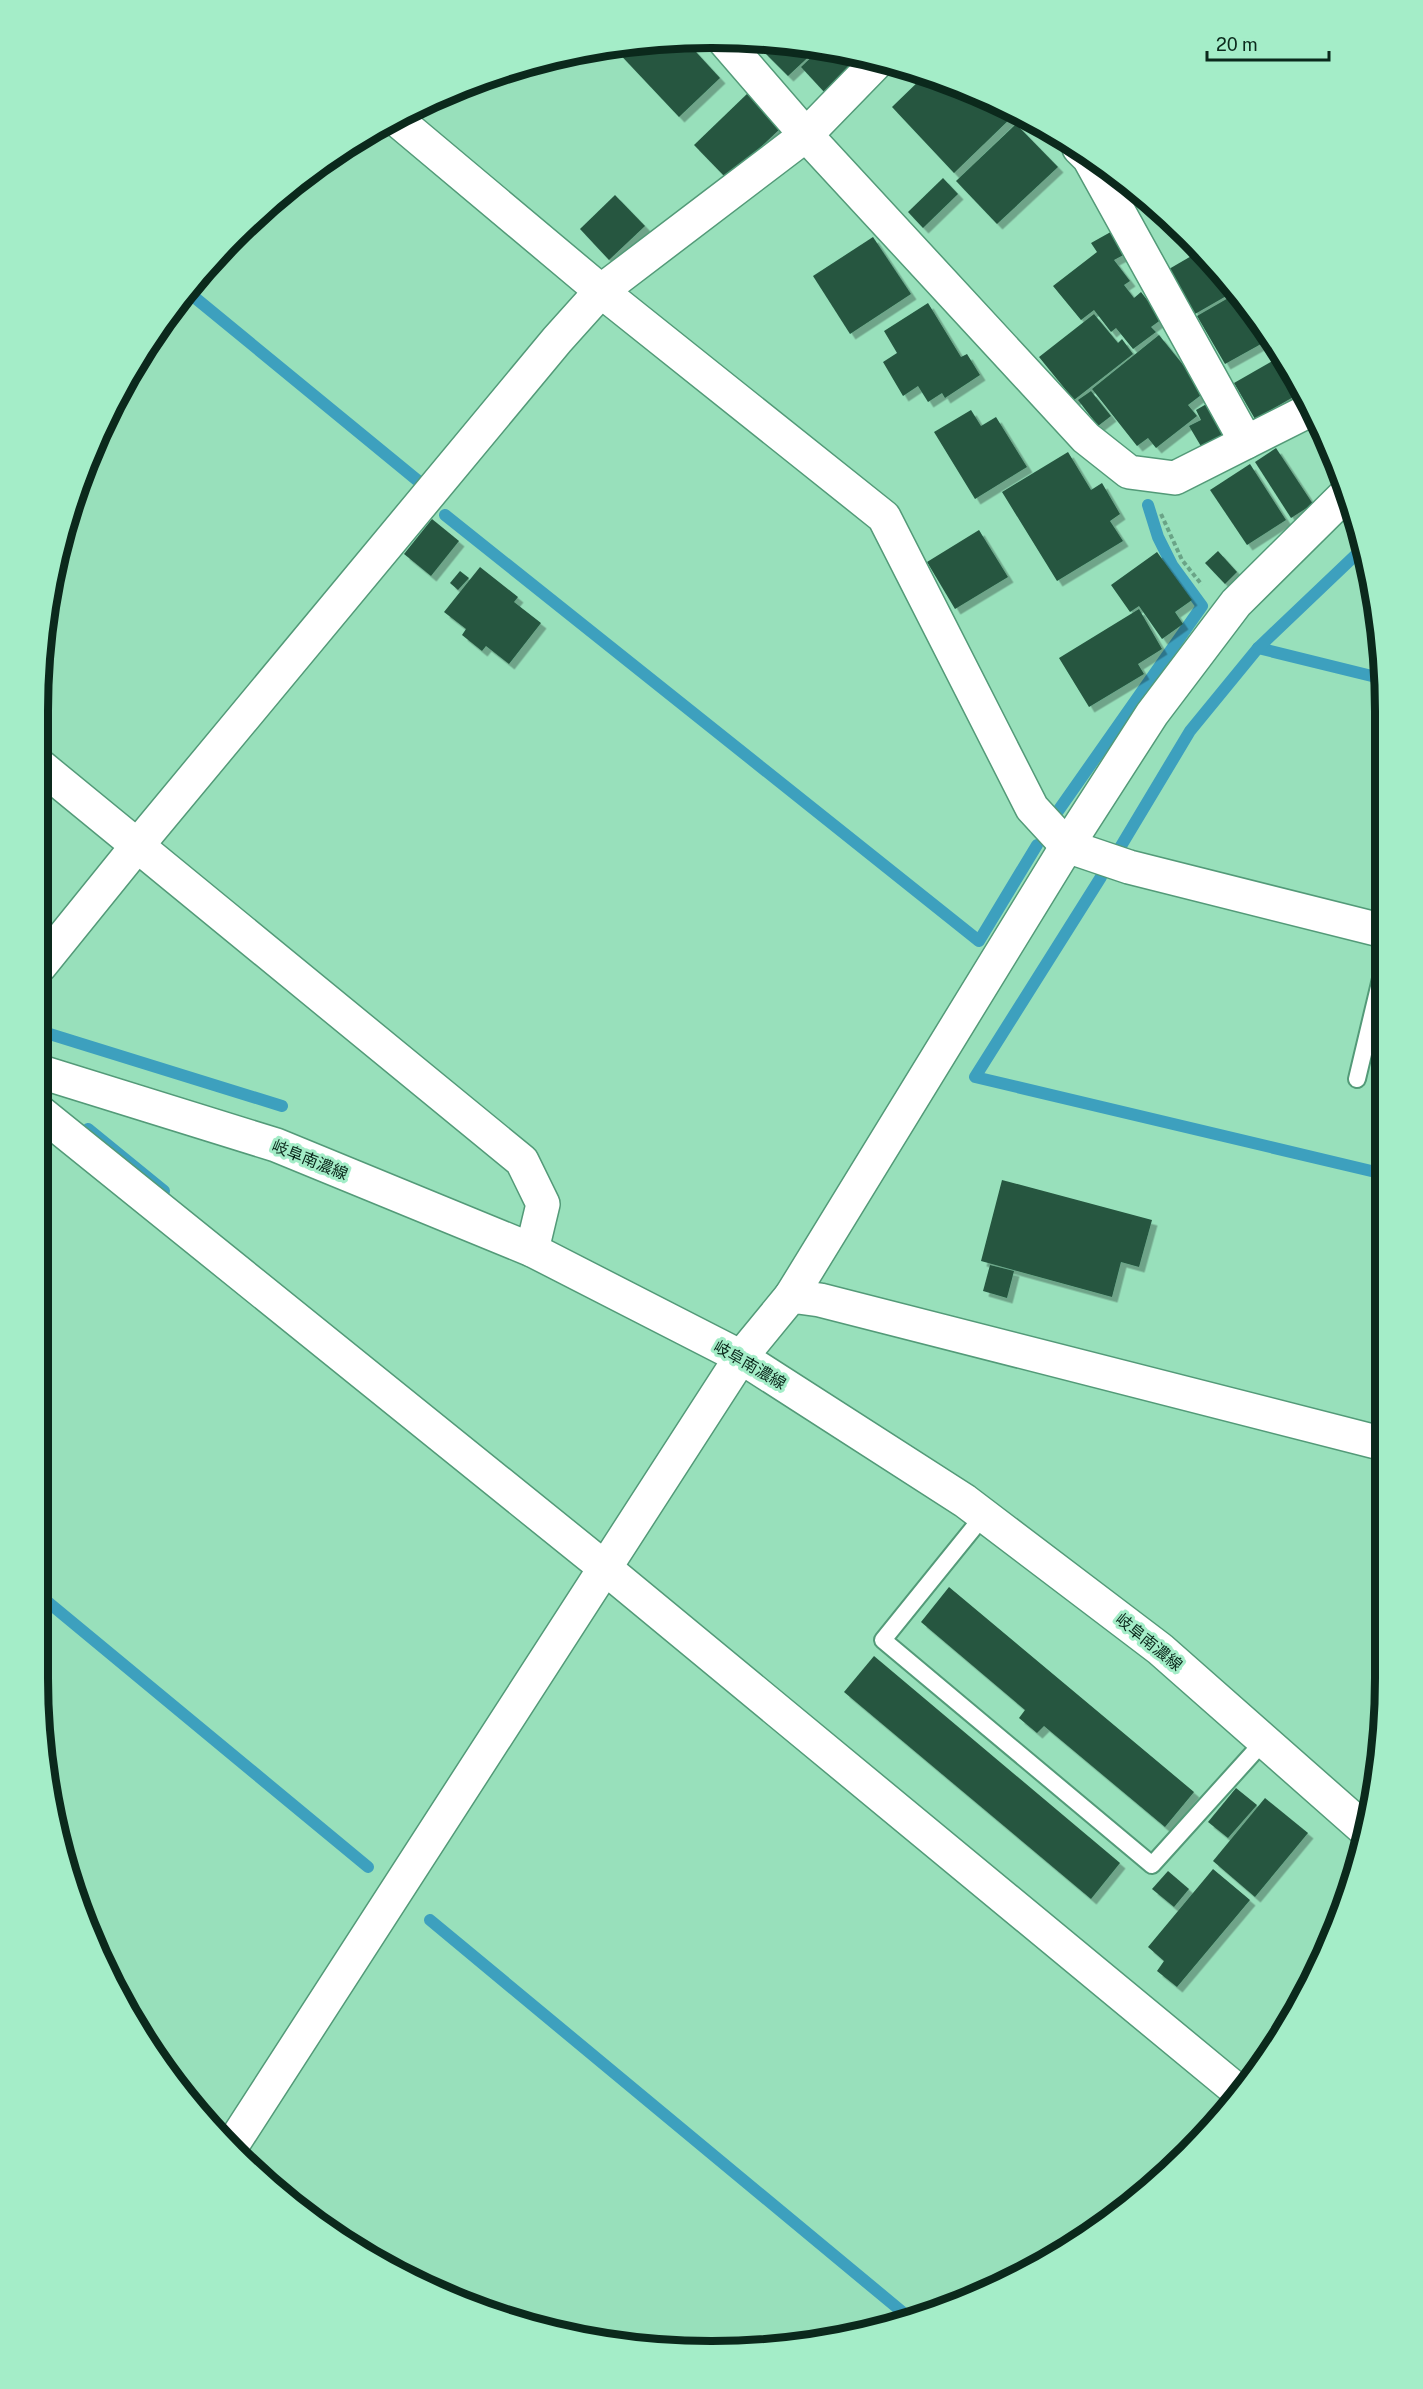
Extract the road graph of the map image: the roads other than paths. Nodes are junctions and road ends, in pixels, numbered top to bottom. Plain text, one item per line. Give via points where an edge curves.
1 (730, 48) edge
2 (871, 68) edge
3 (403, 125) edge
4 (806, 135) junction
5 (1097, 172) edge
6 (601, 291) junction
7 (1304, 413) edge
8 (1246, 442) junction
9 (1340, 500) edge
10 (48, 772) edge
11 (137, 846) junction
12 (1067, 846) junction
13 (1375, 929) edge
14 (48, 956) edge
15 (1375, 1004) edge
16 (1357, 1079) dead end
17 (48, 1080) edge
18 (48, 1119) edge
19 (532, 1250) junction
20 (791, 1296) junction
21 (741, 1357) junction
22 (1375, 1442) edge
23 (984, 1515) junction
24 (605, 1568) junction
25 (1264, 1741) junction
26 (1358, 1824) edge
27 (1233, 2087) edge
28 (236, 2140) edge

1 - 4 street
2 - 4 street
3 - 6 street
4 - 6 street
4 - 8 street via 1086,438 1129,472 1175,478
5 - 8 street
6 - 11 street
6 - 12 street via 884,517 1032,808
7 - 8 street
9 - 12 street via 1236,603 1152,714
10 - 11 street
11 - 14 street
11 - 19 street via 522,1161 543,1204
12 - 13 street via 1129,867
12 - 20 street
15 - 16 lane
17 - 19 street, 岐阜南濃線 via 276,1145
18 - 24 street
19 - 21 street, 岐阜南濃線
20 - 21 street
20 - 22 street via 820,1300
21 - 23 street, 岐阜南濃線
21 - 24 street
23 - 25 street, 岐阜南濃線 via 1161,1650
23 - 25 lane via 883,1640 1152,1865
24 - 27 street
24 - 28 street
25 - 26 street, 岐阜南濃線

